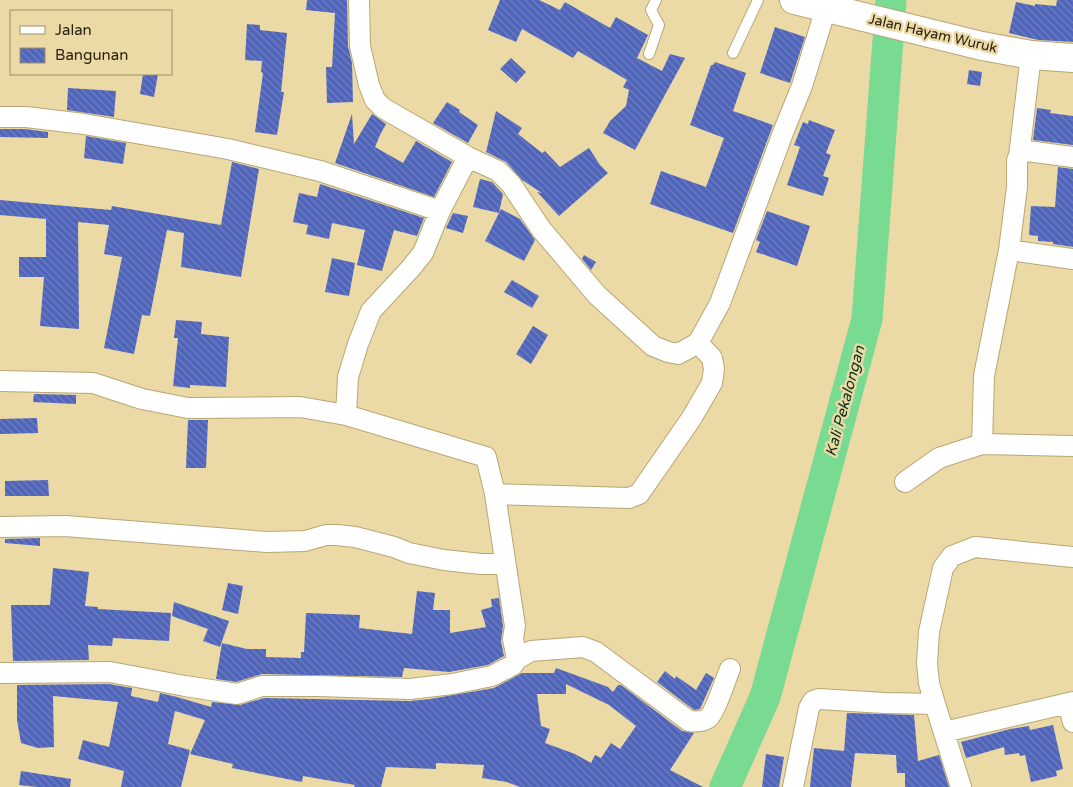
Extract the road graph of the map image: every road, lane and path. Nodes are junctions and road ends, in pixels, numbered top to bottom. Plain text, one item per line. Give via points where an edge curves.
1 (358, 0) edge
2 (656, 0) edge
3 (758, 0) edge
4 (794, 0) edge
5 (830, 8) junction
6 (732, 53) dead end
7 (649, 54) dead end
8 (1031, 55) junction
9 (1073, 58) edge
10 (0, 117) edge
11 (1019, 156) junction
12 (468, 157) junction
13 (1073, 157) edge
14 (440, 211) junction
15 (1008, 250) junction
16 (1073, 259) edge
17 (698, 343) junction
18 (0, 381) edge
19 (346, 415) junction
20 (982, 444) junction
21 (1073, 446) edge
22 (905, 482) dead end
23 (495, 494) junction
24 (0, 526) edge
25 (1073, 557) edge
26 (505, 564) junction
27 (517, 659) junction
28 (730, 669) dead end
29 (0, 673) edge
30 (935, 704) junction
31 (1071, 709) edge
32 (944, 732) junction
33 (793, 787) edge
34 (961, 787) edge

1 - 12 street via 360,46 375,100 383,108
2 - 7 lane via 651,10 659,27
3 - 6 lane
4 - 5 street, Jalan Hayam Wuruk
5 - 8 street, Jalan Hayam Wuruk
5 - 17 street via 720,303
8 - 9 street, Jalan Hayam Wuruk
8 - 11 street
10 - 14 street via 84,124 228,149 320,171
11 - 13 street via 1027,151
11 - 15 street
12 - 14 street
12 - 17 street via 498,171 511,184 542,229 597,295 653,346 678,354
14 - 19 street via 423,253 372,311 348,377
15 - 16 street
15 - 20 street via 984,376
17 - 23 street via 712,358 712,383 639,494 629,498
18 - 19 street via 93,383 142,399 188,408 300,407
19 - 23 street via 486,457
20 - 21 street
20 - 22 street via 939,458
23 - 26 street
24 - 26 street via 65,526 267,542 305,541 337,535 444,560
25 - 30 street via 975,547 952,556 946,562 929,632 927,663
26 - 27 street
27 - 28 street via 531,651 589,649 689,721 695,722 712,714
27 - 29 street via 492,676 452,684 410,689 262,686 237,694 110,672
30 - 32 street
30 - 33 street via 813,701
31 - 32 street
32 - 34 street

